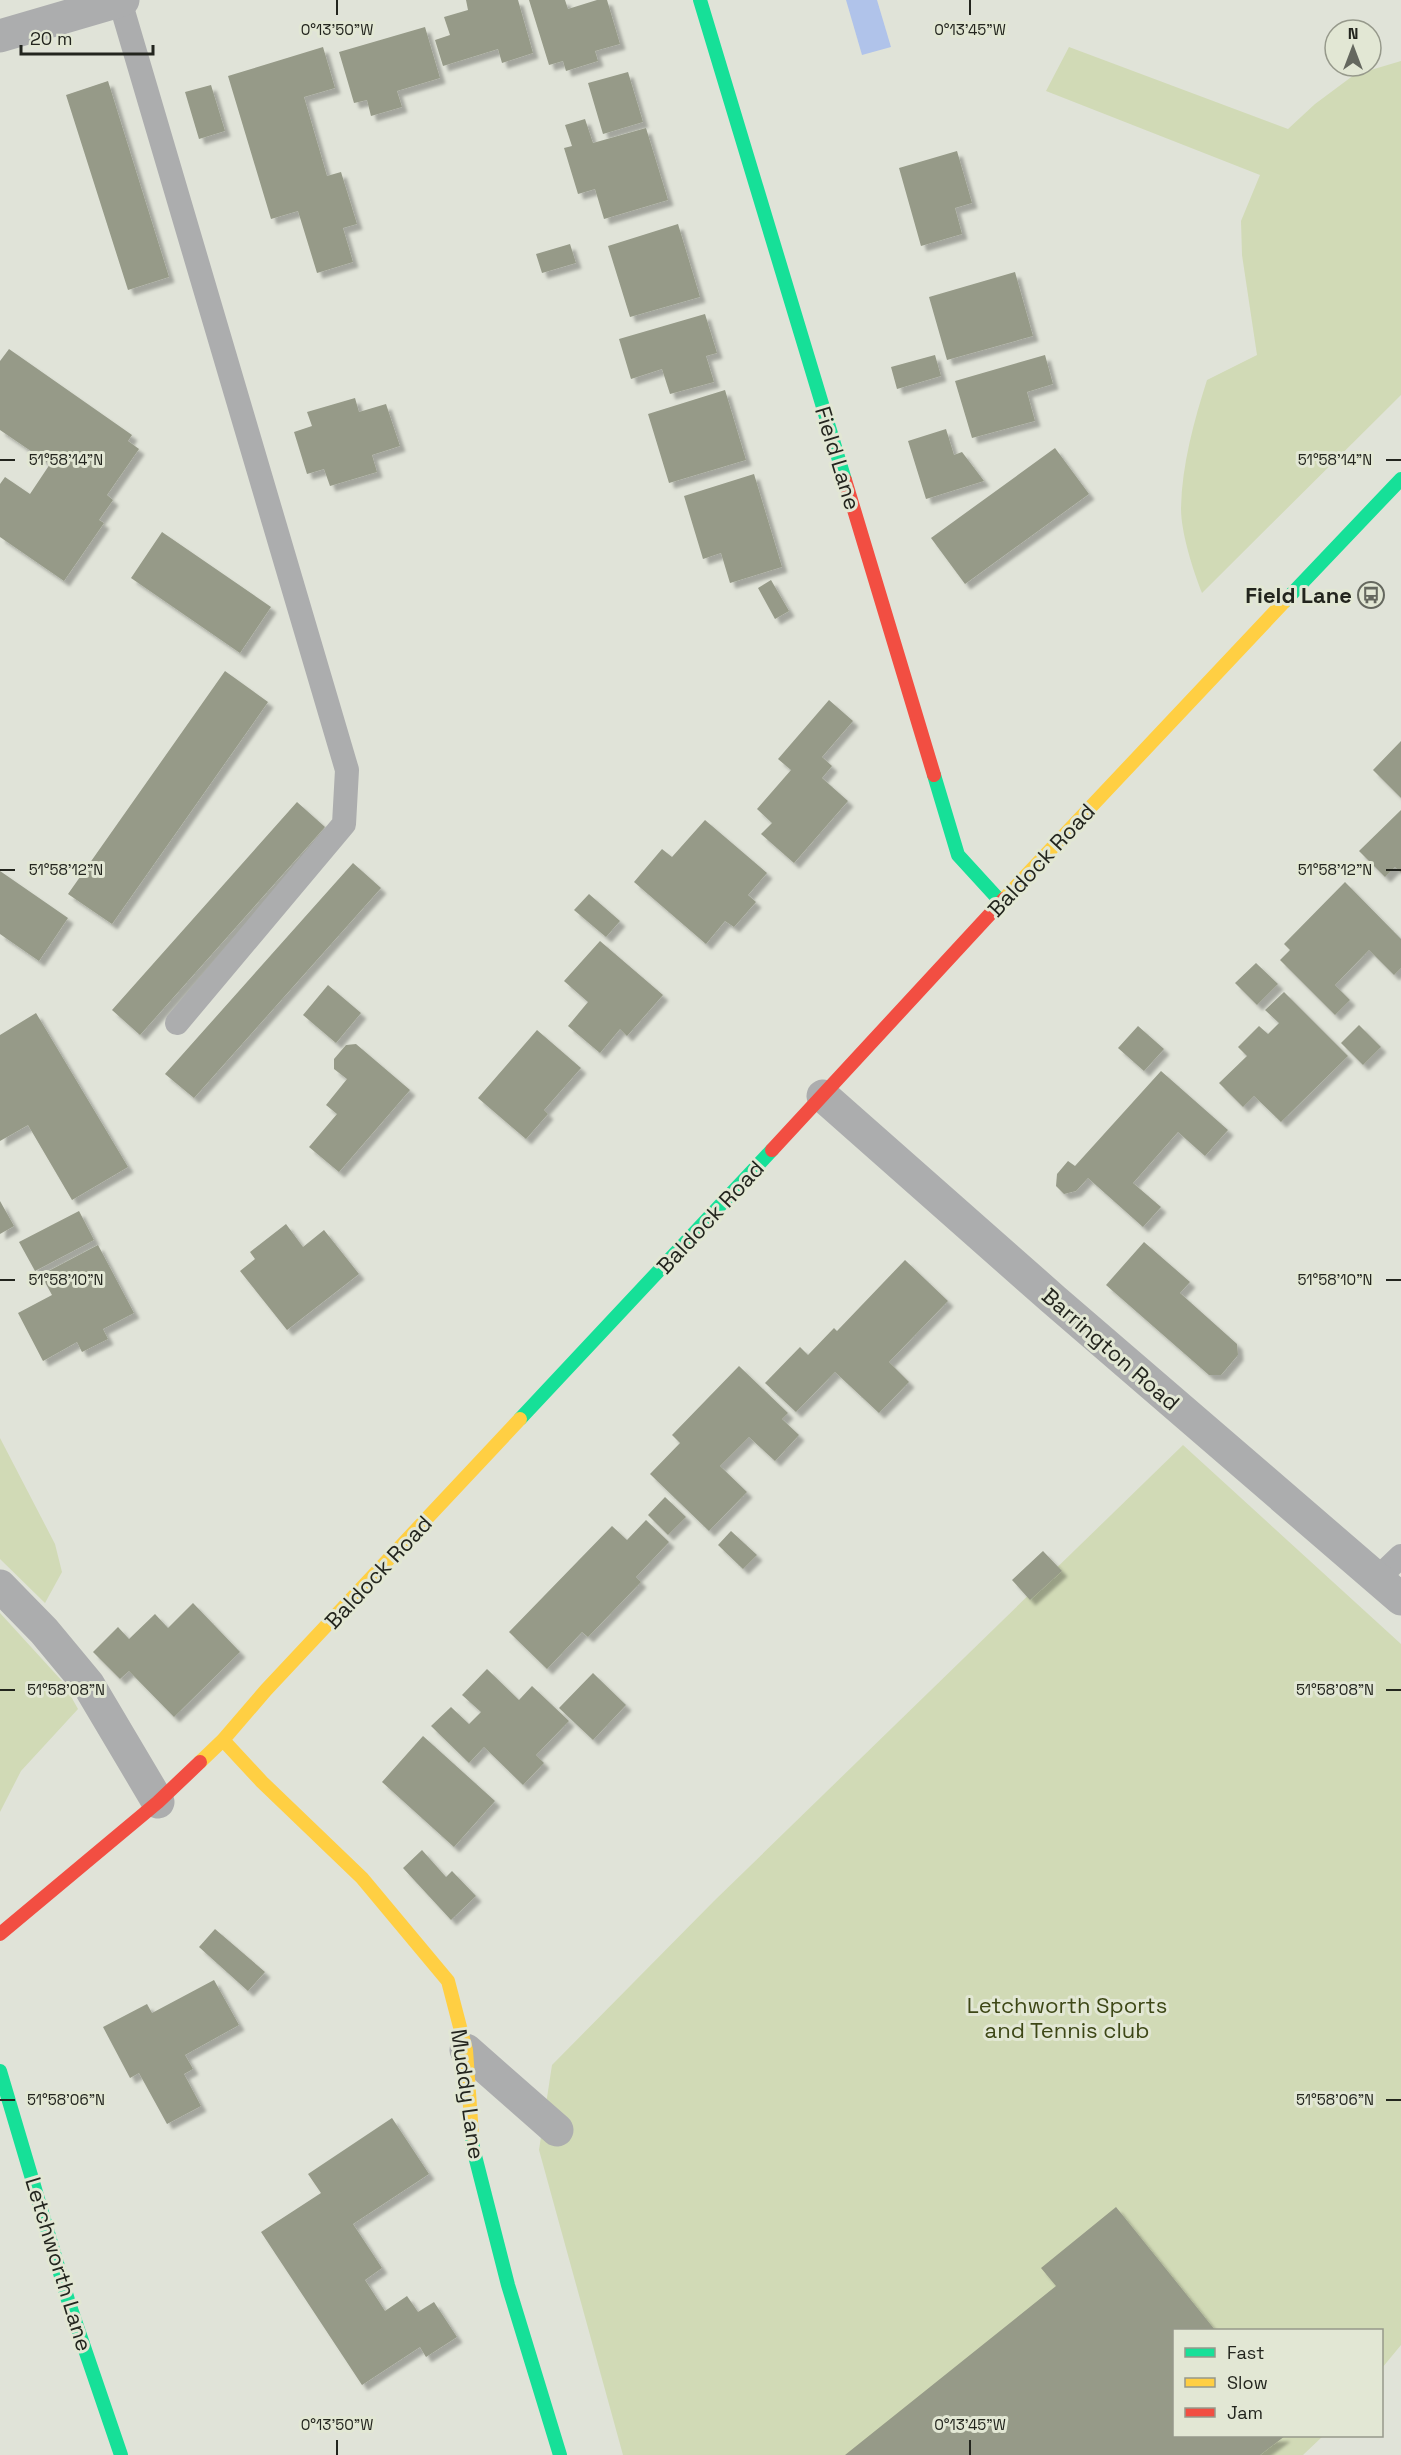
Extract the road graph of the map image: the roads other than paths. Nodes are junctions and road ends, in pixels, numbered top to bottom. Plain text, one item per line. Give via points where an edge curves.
1 (121, 0) edge
2 (700, 0) edge
3 (0, 36) edge
4 (1401, 479) edge
5 (1001, 902) junction
6 (177, 1023) dead end
7 (823, 1096) junction
8 (1401, 1556) edge
9 (0, 1586) edge
10 (1389, 1589) edge
11 (223, 1740) junction
12 (158, 1802) junction
13 (0, 1934) edge
14 (466, 2050) junction
15 (0, 2071) edge
16 (557, 2130) dead end
17 (121, 2455) edge
18 (560, 2455) edge

1 - 3 street
1 - 6 lane via 347,770 344,824
2 - 5 street, Field Lane via 958,855
4 - 5 street, Baldock Road
5 - 7 street, Baldock Road
7 - 10 street, Barrington Road
7 - 11 street, Baldock Road
8 - 10 lane
9 - 12 street via 44,1630 88,1684
11 - 12 street, Baldock Road
11 - 14 street, Muddy Lane via 362,1878 448,1981
12 - 13 street, Baldock Road
14 - 16 street
14 - 18 street, Muddy Lane via 473,2148 507,2285
15 - 17 street, Letchworth Lane via 68,2300

